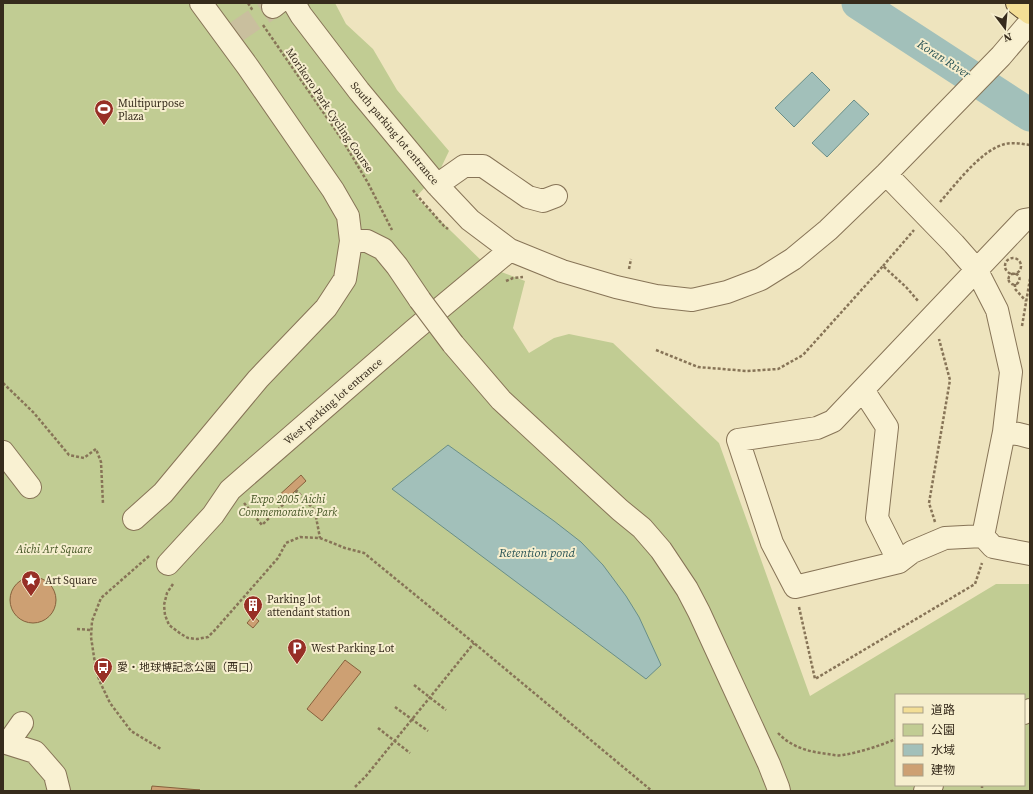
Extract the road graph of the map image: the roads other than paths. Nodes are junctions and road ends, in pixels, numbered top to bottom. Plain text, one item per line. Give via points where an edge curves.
1 (201, 3) edge
2 (1016, 3) edge
3 (272, 10) edge
4 (1030, 13) edge
5 (1030, 22) edge
6 (886, 174) junction
7 (437, 185) junction
8 (556, 196) dead end
9 (1030, 219) edge
10 (351, 241) junction
11 (510, 250) junction
12 (976, 269) junction
13 (863, 390) junction
14 (1004, 432) junction
15 (1030, 436) edge
16 (3, 452) edge
17 (30, 487) dead end
18 (134, 519) dead end
19 (986, 539) junction
20 (1030, 554) edge
21 (899, 562) junction
22 (171, 573) road end
23 (22, 723) dead end
24 (6, 743) edge
25 (59, 791) edge
26 (779, 791) edge

1 - 10 street via 232,36 248,67 333,190 348,216
2 - 4 main road
3 - 7 street, South parking lot entrance via 301,15 359,91
5 - 6 street, South parking lot entrance via 1001,56
6 - 11 street, South parking lot entrance via 828,230 793,259 761,279 727,292 692,300 656,296 616,287 562,271
6 - 12 street
7 - 8 street via 464,166 482,166 528,197 543,201
7 - 11 street, South parking lot entrance via 470,220
9 - 12 street via 1024,220
10 - 18 street via 345,279 326,308 258,379 163,493
10 - 26 street, bridge via 367,241 383,249 453,344 501,400 642,528 661,550 700,612
11 - 22 street, West parking lot entrance via 230,490
12 - 13 street
12 - 14 street via 997,310 1011,372
13 - 21 street via 888,427 878,518
13 - 21 street via 833,421 817,428 738,440 772,543 795,587
14 - 15 street
14 - 19 street
16 - 17 street
19 - 20 street via 993,547
19 - 21 street via 945,538 912,552
23 - 24 street
24 - 25 street via 35,752 55,775

